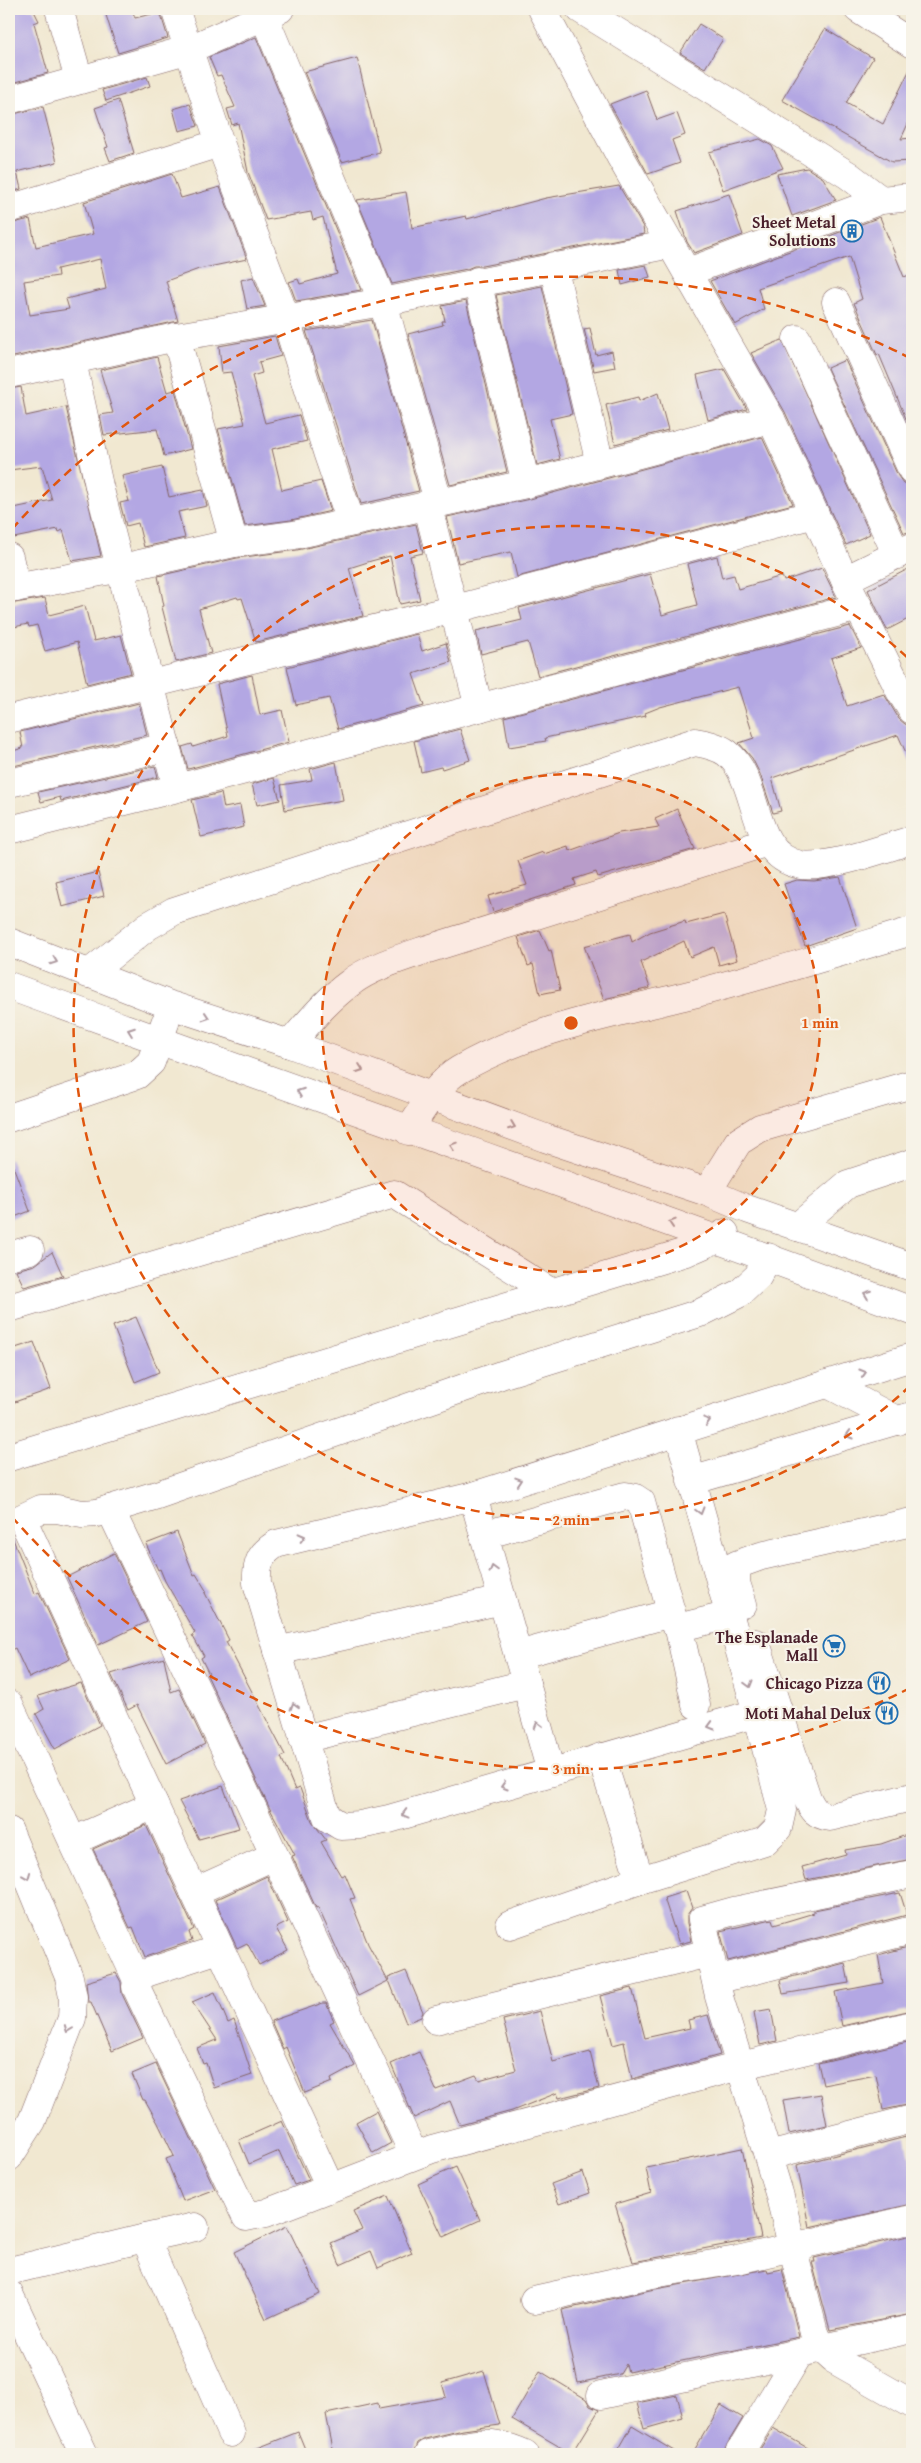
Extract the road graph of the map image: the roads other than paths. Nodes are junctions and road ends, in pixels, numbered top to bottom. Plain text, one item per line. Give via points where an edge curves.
1 (60, 9) edge
2 (175, 9) edge
3 (580, 9) edge
4 (858, 9) edge
5 (269, 11) edge
6 (547, 11) edge
7 (912, 44) edge
8 (190, 50) junction
9 (79, 80) junction
10 (9, 100) edge
11 (220, 143) junction
12 (912, 197) edge
13 (881, 200) junction
14 (9, 209) edge
15 (671, 244) junction
16 (553, 266) junction
17 (688, 272) junction
18 (477, 281) junction
19 (383, 302) junction
20 (836, 302) dead end
21 (286, 319) junction
22 (176, 337) junction
23 (797, 339) dead end
24 (72, 362) junction
25 (9, 374) edge
26 (772, 419) junction
27 (600, 464) junction
28 (912, 470) edge
29 (526, 484) junction
30 (433, 503) junction
31 (815, 514) junction
32 (351, 522) junction
33 (234, 543) junction
34 (904, 551) edge
35 (9, 558) edge
36 (122, 568) junction
37 (845, 580) junction
38 (12, 589) edge
39 (859, 607) junction
40 (455, 609) junction
41 (152, 683) junction
42 (479, 708) junction
43 (912, 710) edge
44 (9, 719) edge
45 (167, 747) junction
46 (9, 783) edge
47 (178, 788) junction
48 (9, 830) edge
49 (912, 840) edge
50 (768, 842) junction
51 (912, 931) edge
52 (11, 936) edge
53 (88, 974) junction
54 (9, 986) edge
55 (170, 1005) junction
56 (160, 1042) junction
57 (290, 1044) junction
58 (912, 1084) edge
59 (432, 1096) junction
60 (9, 1118) edge
61 (408, 1130) junction
62 (912, 1163) edge
63 (707, 1192) junction
64 (747, 1209) junction
65 (797, 1227) junction
66 (719, 1238) junction
67 (768, 1257) junction
68 (912, 1267) edge
69 (552, 1293) junction
70 (9, 1308) edge
71 (912, 1311) edge
72 (912, 1357) edge
73 (828, 1384) junction
74 (905, 1419) edge
75 (678, 1430) junction
76 (9, 1458) edge
77 (691, 1481) junction
78 (473, 1496) junction
79 (110, 1509) junction
80 (912, 1522) edge
81 (484, 1535) junction
82 (502, 1600) junction
83 (730, 1615) junction
84 (674, 1619) junction
85 (277, 1651) junction
86 (518, 1654) junction
87 (526, 1684) junction
88 (9, 1704) edge
89 (696, 1705) dead end
90 (758, 1712) junction
91 (304, 1739) junction
92 (601, 1758) junction
93 (551, 1772) junction
94 (912, 1797) edge
95 (154, 1805) junction
96 (9, 1831) edge
97 (73, 1841) junction
98 (274, 1856) junction
99 (912, 1874) edge
100 (640, 1880) junction
101 (194, 1892) junction
102 (510, 1925) dead end
103 (912, 1930) edge
104 (220, 1949) junction
105 (709, 1953) junction
106 (137, 1980) junction
107 (716, 1980) junction
108 (436, 2020) dead end
109 (912, 2025) edge
110 (740, 2066) junction
111 (912, 2119) edge
112 (414, 2155) junction
113 (768, 2156) junction
114 (9, 2157) edge
115 (330, 2187) junction
116 (912, 2219) edge
117 (195, 2227) dead end
118 (145, 2238) junction
119 (794, 2246) junction
120 (9, 2272) edge
121 (9, 2294) edge
122 (534, 2300) dead end
123 (912, 2329) edge
124 (810, 2351) junction
125 (602, 2395) dead end
126 (912, 2404) edge
127 (231, 2433) dead end
128 (511, 2451) edge
129 (84, 2454) edge
130 (429, 2454) edge
131 (739, 2454) edge

1 - 9 street
2 - 8 street
3 - 13 street via 848,175
4 - 7 street
5 - 8 street
5 - 19 street
6 - 15 street via 620,156
8 - 9 street
8 - 11 street
9 - 10 street
11 - 14 street
11 - 21 street
12 - 13 street
13 - 17 street
15 - 16 street
15 - 17 street
16 - 18 street
16 - 27 street
17 - 26 street
18 - 19 street
18 - 29 street
19 - 21 street
19 - 30 street
20 - 28 street
21 - 22 street
21 - 32 street
22 - 24 street
22 - 33 street
23 - 34 street
24 - 25 street
24 - 36 street via 99,486
26 - 27 street
26 - 31 street
27 - 29 street
29 - 30 street
30 - 32 street
30 - 40 street
31 - 37 street
31 - 40 street
32 - 33 street via 294,535
33 - 36 street
34 - 37 street
35 - 38 street
36 - 38 street
36 - 41 street
37 - 39 street
39 - 42 street
39 - 43 street
40 - 41 street
40 - 42 street
41 - 44 street
41 - 45 street
42 - 47 street
45 - 46 street
45 - 47 street
47 - 48 street
49 - 50 street via 820,865 802,865 781,858
50 - 53 street via 738,765 727,753 695,742 174,911 148,926
50 - 57 street via 392,962 352,982 323,1007
51 - 59 street via 519,1042 458,1071
52 -> 53 street
53 - 55 street
56 -> 54 street
55 - 56 street
55 -> 57 street
56 - 60 street via 151,1062 138,1075
61 -> 56 street
57 -> 59 street
58 - 63 street via 760,1128 738,1142
59 - 61 street
59 -> 63 street
66 -> 61 street
62 - 65 street via 848,1184
63 - 64 street
64 - 65 street
64 - 66 street
65 - 68 street
66 - 67 street
66 - 69 street via 689,1251
71 -> 67 street
67 - 79 street via 758,1276 740,1294 700,1313 501,1375
69 - 70 street via 394,1194
69 - 76 street
73 -> 72 street
73 - 74 street
75 -> 73 street
74 -> 77 street
75 - 77 street
78 -> 75 street
77 -> 83 street
78 - 81 street
85 -> 78 street via 257,1583 256,1568 266,1550 276,1544
79 - 95 street via 82,1514 41,1509 22,1518
79 - 98 street
80 - 94 street via 761,1556 736,1565 736,1583 814,1811 830,1817
82 -> 81 street
81 - 84 street via 625,1496 636,1498 642,1502
82 - 85 street
82 - 86 street
83 - 84 street via 681,1628
83 -> 90 street
84 - 86 street
84 - 89 street
91 -> 85 street
86 - 87 street
87 - 91 street
93 -> 87 street
88 - 97 street
90 -> 92 street
90 - 100 street via 782,1810 778,1828 765,1841
93 -> 91 street via 389,1819 341,1826 327,1817
92 - 93 street
92 - 100 street
95 - 97 street
95 - 101 street
96 -> 114 street via 69,1976 73,1997 72,2018 32,2121
97 - 106 street
98 - 101 street
98 - 112 street
99 - 105 street via 702,1920
100 - 102 street
101 - 104 street
103 - 107 street
104 - 106 street via 146,1973
104 - 115 street
105 - 107 street
105 - 108 street
106 - 115 street via 136,1987 246,2217
107 - 110 street
109 - 110 street
110 - 112 street
110 - 113 street
111 - 113 street
112 - 115 street
113 - 119 street
116 - 119 street
117 - 118 street
118 - 120 street
118 - 127 street
119 - 122 street
119 - 124 street via 814,2333
121 - 129 street
123 - 124 street
124 - 125 street
124 - 126 street via 833,2359
124 - 131 street
128 - 130 street via 482,2442

